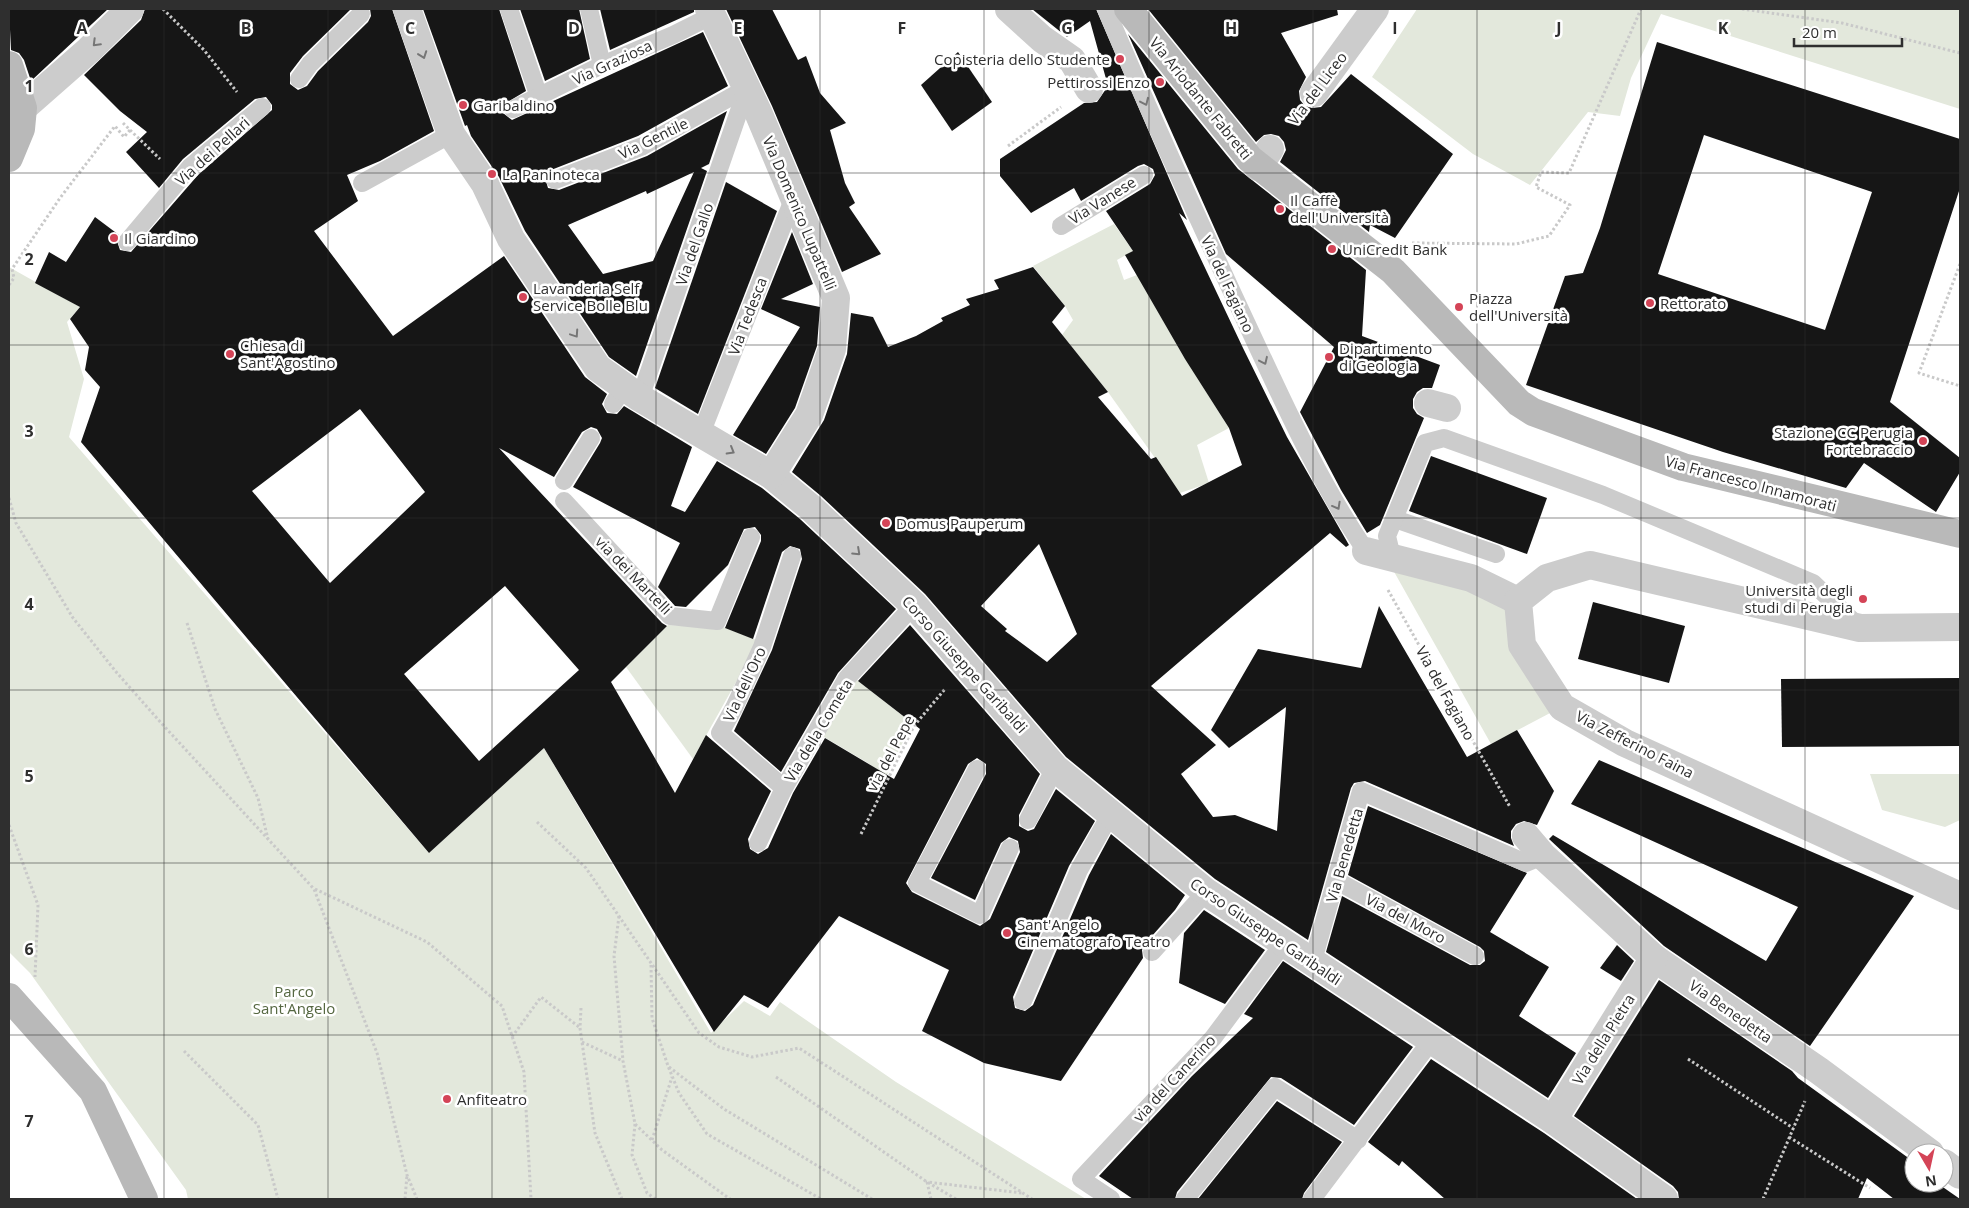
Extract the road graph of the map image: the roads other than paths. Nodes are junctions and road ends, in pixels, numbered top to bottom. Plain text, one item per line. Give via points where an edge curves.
1 (130, 9) edge
2 (406, 9) edge
3 (508, 9) edge
4 (589, 9) edge
5 (1008, 9) edge
6 (1106, 9) edge
7 (1128, 9) edge
8 (1375, 9) edge
9 (710, 12) edge
10 (361, 14) dead end
11 (9, 65) edge
12 (602, 65) junction
13 (299, 79) dead end
14 (747, 88) junction
15 (1089, 88) dead end
16 (1314, 93) dead end
17 (539, 98) junction
18 (23, 108) junction
19 (513, 109) dead end
20 (258, 110) road end
21 (449, 137) junction
22 (9, 158) edge
23 (1159, 167) junction
24 (555, 180) dead end
25 (362, 182) dead end
26 (794, 197) junction
27 (1061, 226) dead end
28 (126, 242) dead end
29 (626, 396) junction
30 (1519, 403) joint
31 (701, 434) junction
32 (591, 438) dead end
33 (564, 481) dead end
34 (772, 482) junction
35 (564, 501) dead end
36 (1395, 519) junction
37 (1960, 534) edge
38 (751, 537) dead end
39 (1379, 554) junction
40 (1496, 554) dead end
41 (792, 556) dead end
42 (1518, 601) junction
43 (914, 605) junction
44 (1960, 627) edge
45 (1860, 628) junction
46 (1055, 768) junction
47 (977, 769) dead end
48 (784, 788) junction
49 (1110, 815) junction
50 (1028, 820) dead end
51 (758, 843) dead end
52 (1534, 846) joint
53 (1010, 848) dead end
54 (1336, 881) junction
55 (1206, 892) junction
56 (1960, 896) edge
57 (1284, 944) junction
58 (1152, 952) dead end
59 (1475, 956) dead end
60 (1654, 958) junction
61 (1312, 964) junction
62 (9, 997) edge
63 (1023, 1000) dead end
64 (1431, 1041) junction
65 (1553, 1120) junction
66 (1358, 1140) junction
67 (1917, 1143) edge
68 (144, 1199) edge
69 (1111, 1199) edge
70 (1185, 1199) edge
71 (1312, 1199) edge
72 (1664, 1199) edge

1 -> 18 street
2 -> 21 street, Corso Giuseppe Garibaldi
3 - 17 lane
4 - 12 lane
5 - 15 street via 1072,60
6 -> 23 lane, Via del Fagiano via 1140,92
7 - 30 street, Via Ariodante Fabretti via 1250,159 1264,158 1376,255
8 - 16 street, Via del Liceo
9 - 12 lane, Via Graziosa via 672,35
9 - 14 street, Via Domenico Lupattelli
10 - 13 lane
11 - 18 street
12 - 17 lane, Via Graziosa
14 - 24 lane, Via Gentile via 643,146
14 - 26 street, Via Domenico Lupattelli
14 - 29 lane, Via del Gallo
17 - 19 lane, Via Graziosa
18 - 22 street via 21,129
20 - 28 lane, Via dei Pellari via 179,178
21 - 25 lane
21 -> 29 street, Corso Giuseppe Garibaldi via 499,207 508,247 598,368
23 - 27 lane, Via Vanese
23 -> 39 lane, Via del Fagiano via 1340,512
26 - 31 lane, Via Tedesca
26 - 34 street, Via Domenico Lupattelli via 836,298 832,349 809,415
29 - 31 street, Corso Giuseppe Garibaldi
30 - 37 street, Via Francesco Innamorati via 1533,412 1683,467
31 -> 34 street, Corso Giuseppe Garibaldi
32 - 33 lane
34 -> 43 street, Corso Giuseppe Garibaldi
35 - 38 lane, via dei Martelli via 670,616 717,621
36 - 39 lane
36 - 40 lane
36 - 45 lane via 1425,443 1444,438 1602,495 1813,583
39 - 42 street via 1470,578
41 - 48 lane, Via dell'Oro via 762,647 720,733
42 - 45 street via 1547,578 1590,566
42 - 56 street, Via Zefferino Faina via 1522,645 1562,707 1625,743
43 - 46 street, Corso Giuseppe Garibaldi
43 - 48 lane, Via della Cometa via 847,678
44 - 45 street
46 - 49 street, Corso Giuseppe Garibaldi
46 - 50 lane
47 - 53 lane via 917,883 980,915
48 - 51 lane, Via della Cometa
49 - 55 street, Corso Giuseppe Garibaldi
49 - 63 lane via 1079,870
52 - 54 lane, Via Benedetta via 1526,863 1361,791
52 - 60 street, Via Benedetta
54 - 59 lane, Via del Moro
54 - 61 lane, Via Benedetta
55 - 57 street, Corso Giuseppe Garibaldi
55 - 58 lane
57 - 61 street, Corso Giuseppe Garibaldi
57 - 69 lane, via del Canerino via 1213,1038 1081,1179
60 - 65 street, Via della Pietra
60 - 67 street, Via Benedetta via 1818,1070
61 - 64 street, Corso Giuseppe Garibaldi
62 - 68 street via 93,1091
64 - 65 street, Corso Giuseppe Garibaldi
64 - 66 lane
65 - 72 street, Corso Giuseppe Garibaldi
66 - 70 lane via 1274,1087
66 - 71 lane

